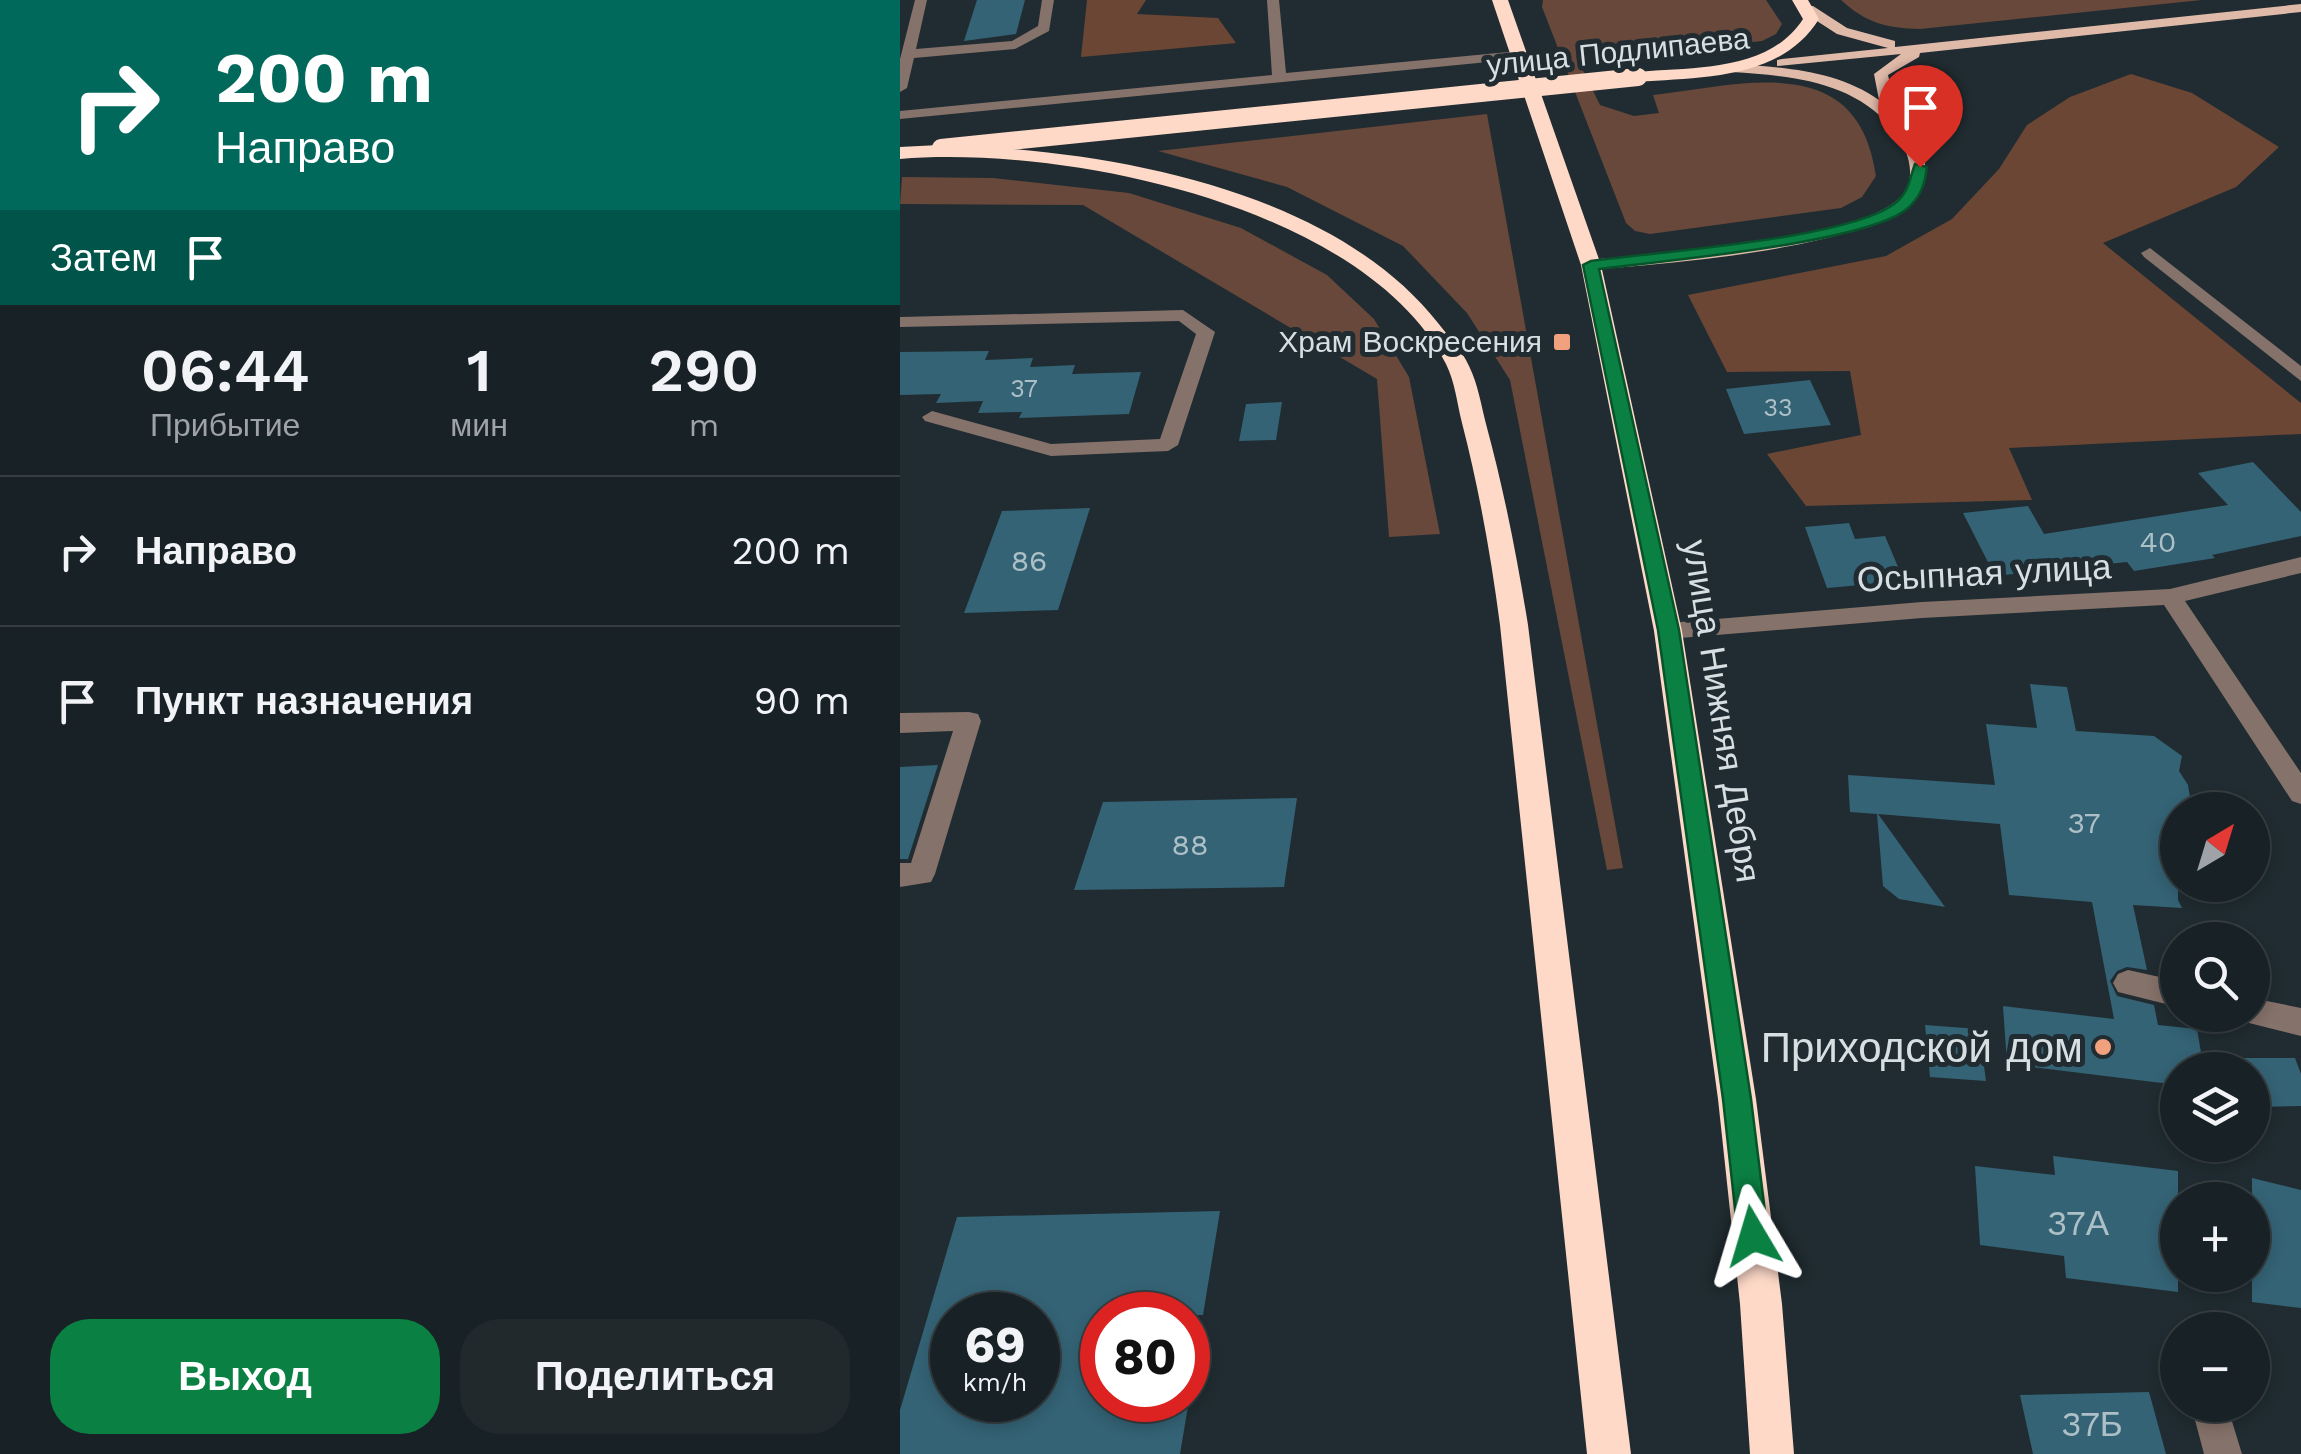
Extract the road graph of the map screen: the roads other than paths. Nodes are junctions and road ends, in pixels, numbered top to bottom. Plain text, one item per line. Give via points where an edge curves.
1 (921, 0) edge
2 (1048, 0) edge
3 (1272, 0) edge
4 (1500, 0) edge
5 (1804, 4) edge
6 (2301, 8) edge
7 (1935, 47) junction
8 (908, 54) junction
9 (1518, 55) junction
10 (1732, 68) junction
11 (1279, 78) junction
12 (900, 88) edge
13 (900, 114) edge
14 (1889, 114) junction
15 (941, 148) junction
16 (900, 153) edge
17 (2150, 253) dead end
18 (1591, 265) junction
19 (900, 322) edge
20 (2301, 375) edge
21 (932, 418) dead end
22 (2301, 565) edge
23 (2170, 597) junction
24 (1668, 630) junction
25 (900, 723) edge
26 (2301, 794) edge
27 (900, 875) edge
28 (2128, 982) dead end
29 (2160, 990) edge
30 (2270, 1015) edge
31 (2301, 1022) edge
32 (2213, 1422) edge
33 (1609, 1454) edge
34 (1772, 1454) edge
35 (2223, 1454) edge

1 - 8 street
2 - 8 street via 1044,28 1015,45
3 - 11 street
4 - 9 highway, улица Нижняя Дебря
5 - 7 main road via 1858,36
5 - 10 highway via 1810,19 1803,38
6 - 7 main road, улица Подлипаева
7 - 10 main road, улица Подлипаева
7 - 14 main road via 1881,74
8 - 12 street
9 - 11 street
9 - 18 highway, улица Нижняя Дебря
10 - 14 main road via 1829,80
10 - 15 highway, улица Подлипаева, bridge
11 - 13 street
14 - 18 main road via 1920,167 1910,196 1879,219 1784,240
15 - 16 highway
15 - 33 highway, bridge via 1130,170 1220,193 1303,226 1376,269 1422,313 1457,362 1486,465 1513,612
17 - 20 street
18 - 24 highway, улица Нижняя Дебря
19 - 21 street via 1183,315 1206,332 1168,444 1051,450
22 - 23 street, Осыпная улица
23 - 24 street, Осыпная улица
23 - 26 street
24 - 34 highway, улица Нижняя Дебря via 1737,1099
25 - 27 street via 969,720 920,874
28 - 29 street
30 - 31 street
32 - 35 street

